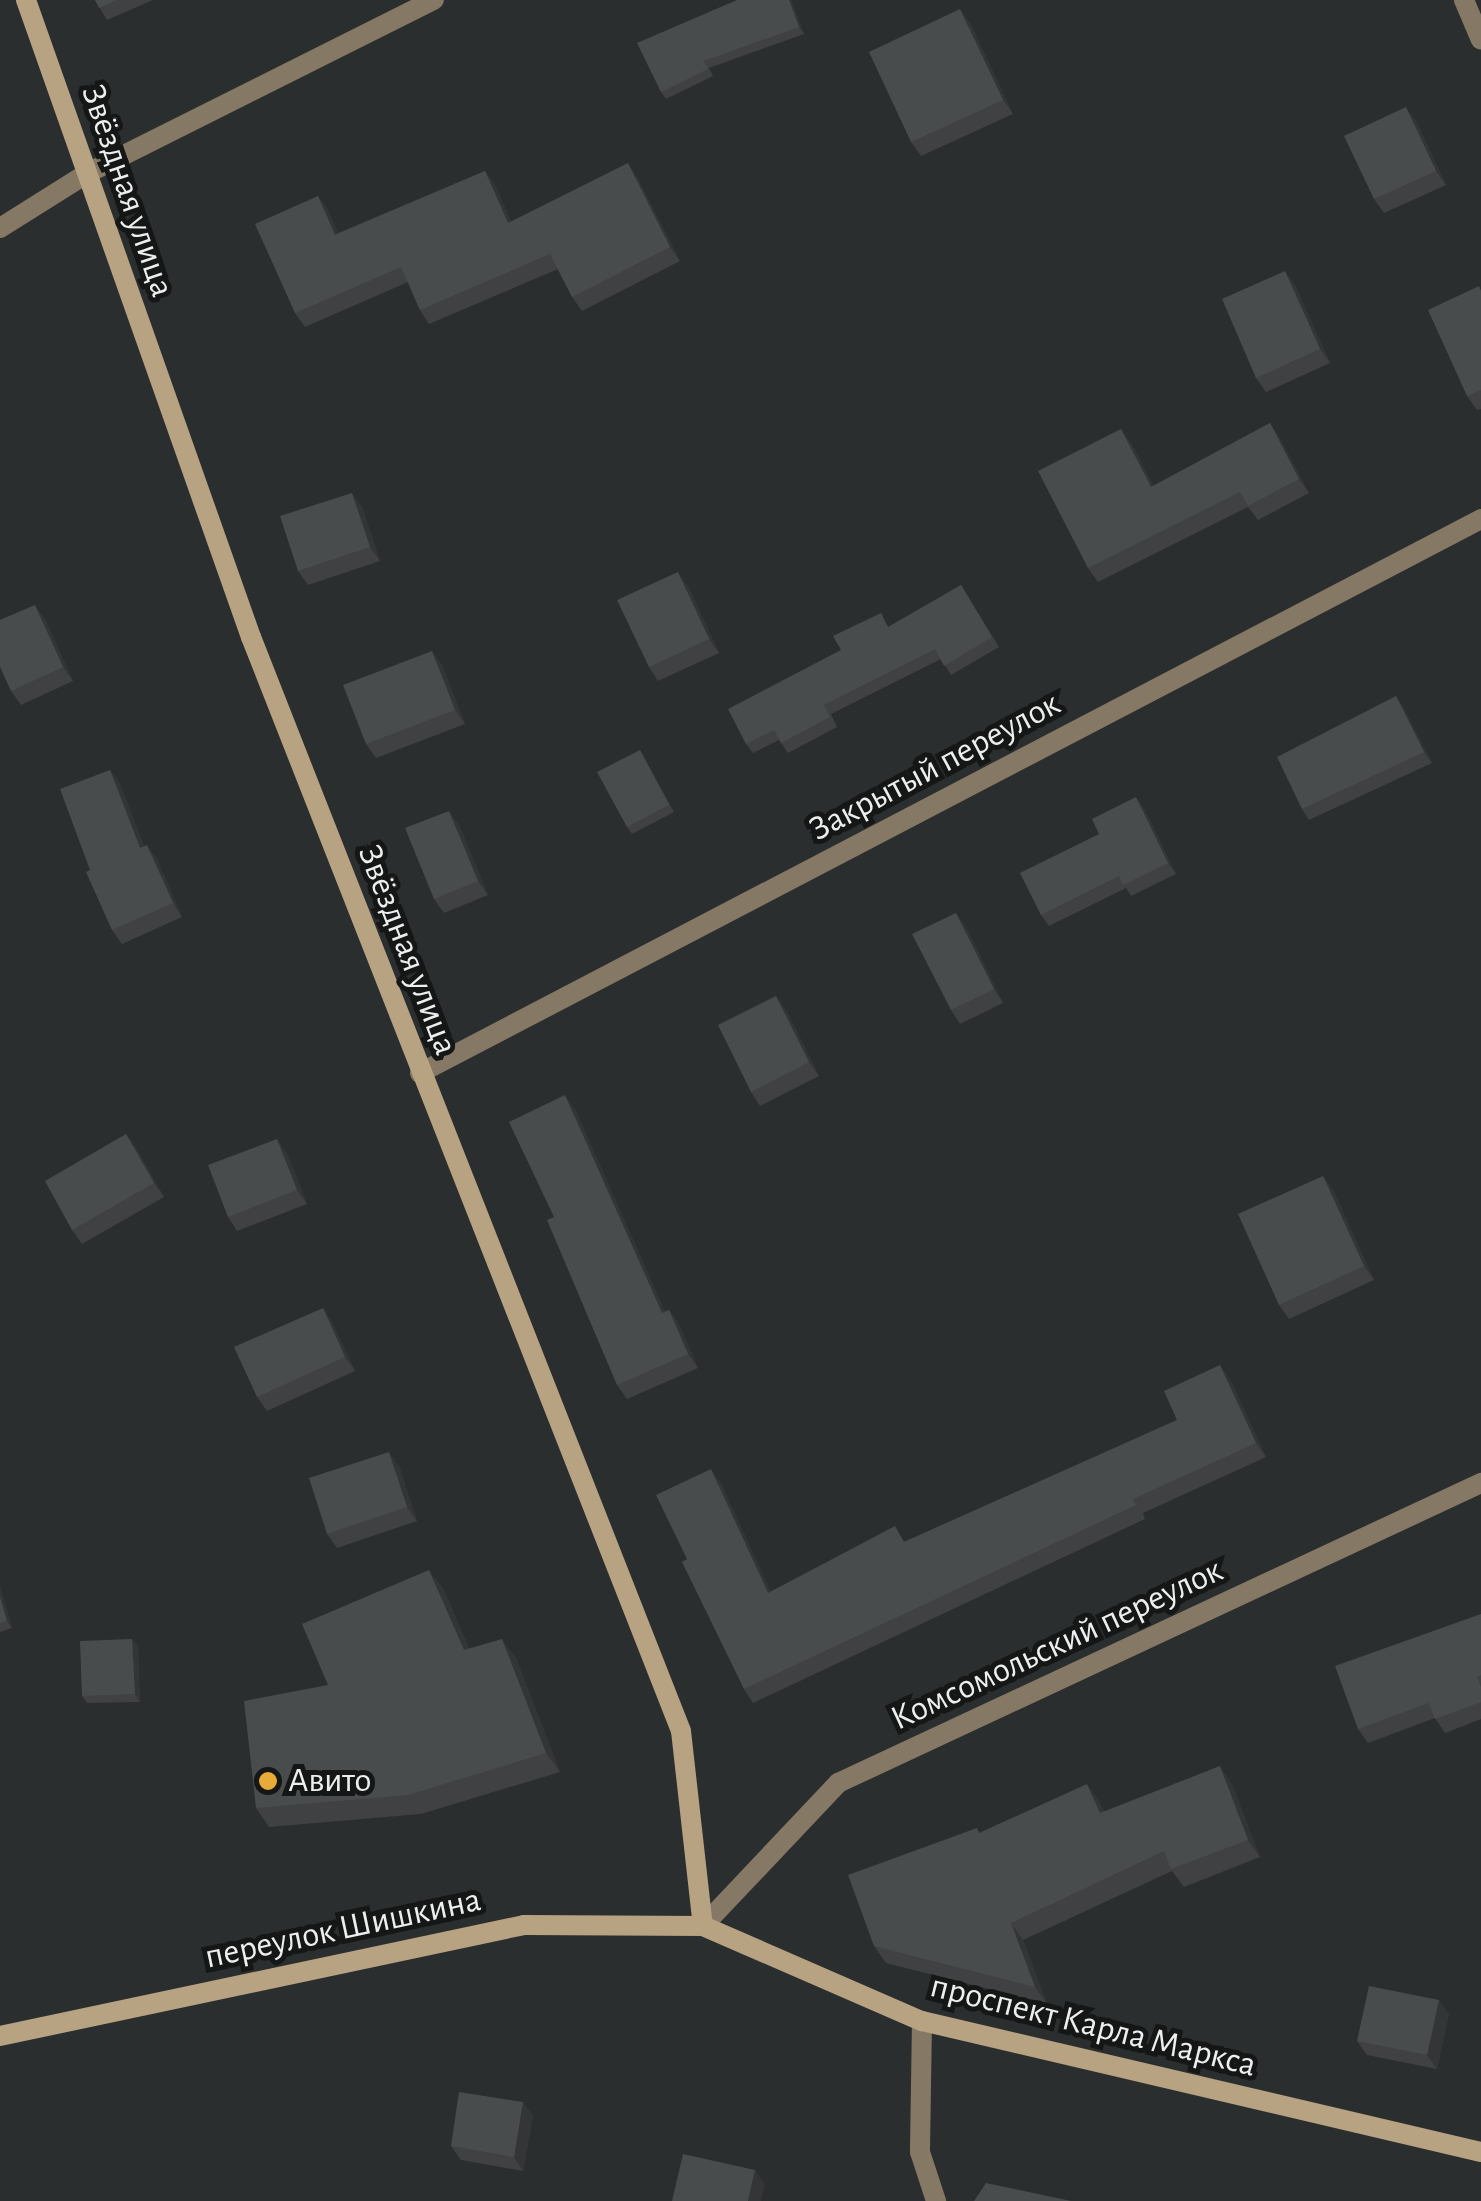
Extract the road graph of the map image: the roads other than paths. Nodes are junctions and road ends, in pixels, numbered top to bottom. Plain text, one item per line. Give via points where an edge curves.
1 (26, 0) edge
2 (434, 0) edge
3 (1464, 0) edge
4 (1481, 40) edge
5 (86, 174) junction
6 (0, 228) edge
7 (1481, 519) edge
8 (420, 1073) junction
9 (1481, 1483) edge
10 (704, 1926) junction
11 (922, 2021) junction
12 (0, 2036) edge
13 (1481, 2152) edge
14 (936, 2201) edge

1 - 5 main road, Звёздная улица
2 - 5 street
3 - 4 street
5 - 6 street
5 - 8 main road, Звёздная улица via 250,638
7 - 8 street, Закрытый переулок
8 - 10 main road, Звёздная улица via 681,1731
9 - 10 street, Комсомольский переулок via 838,1782
10 - 11 main road, проспект Карла Маркса
10 - 12 main road, переулок Шишкина via 524,1925
11 - 13 main road, проспект Карла Маркса
11 - 14 street via 920,2152

